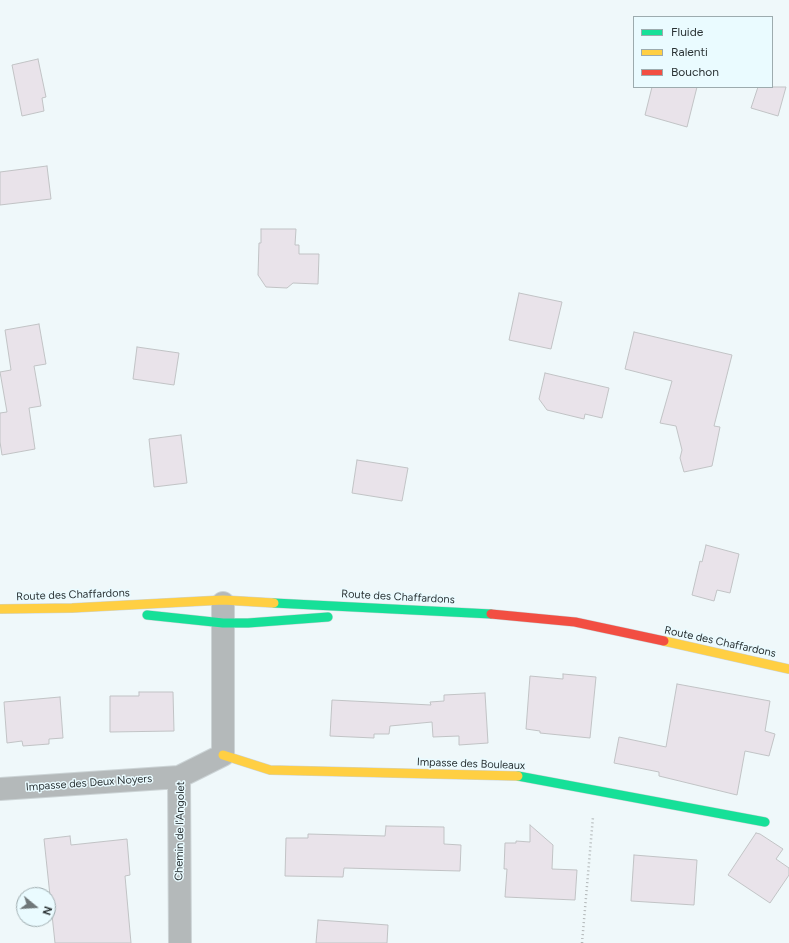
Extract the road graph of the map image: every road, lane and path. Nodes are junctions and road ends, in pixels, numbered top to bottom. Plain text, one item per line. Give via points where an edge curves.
1 (223, 600) junction
2 (46, 608) junction
3 (72, 608) junction
4 (0, 609) edge
5 (430, 611) junction
6 (0, 615) edge
7 (223, 623) junction
8 (789, 669) edge
9 (223, 756) junction
10 (179, 777) junction
11 (0, 789) edge
12 (595, 790) junction
13 (765, 822) dead end
14 (180, 943) edge
15 (582, 943) edge

1 - 3 main road, Route des Chaffardons
1 - 5 main road, Route des Chaffardons
1 - 7 street
2 - 3 main road, Route des Chaffardons
2 - 4 main road, Route des Chaffardons
2 - 6 main road
3 - 7 main road
5 - 7 main road
5 - 8 main road, Route des Chaffardons via 575,622
7 - 9 street
9 - 10 street, Chemin de l'Angolet
9 - 12 main road, Impasse des Bouleaux via 270,770 519,776
10 - 11 street, Impasse des Deux Noyers
10 - 14 street, Chemin de l'Angolet
12 - 13 main road, Impasse des Bouleaux
12 - 15 path

